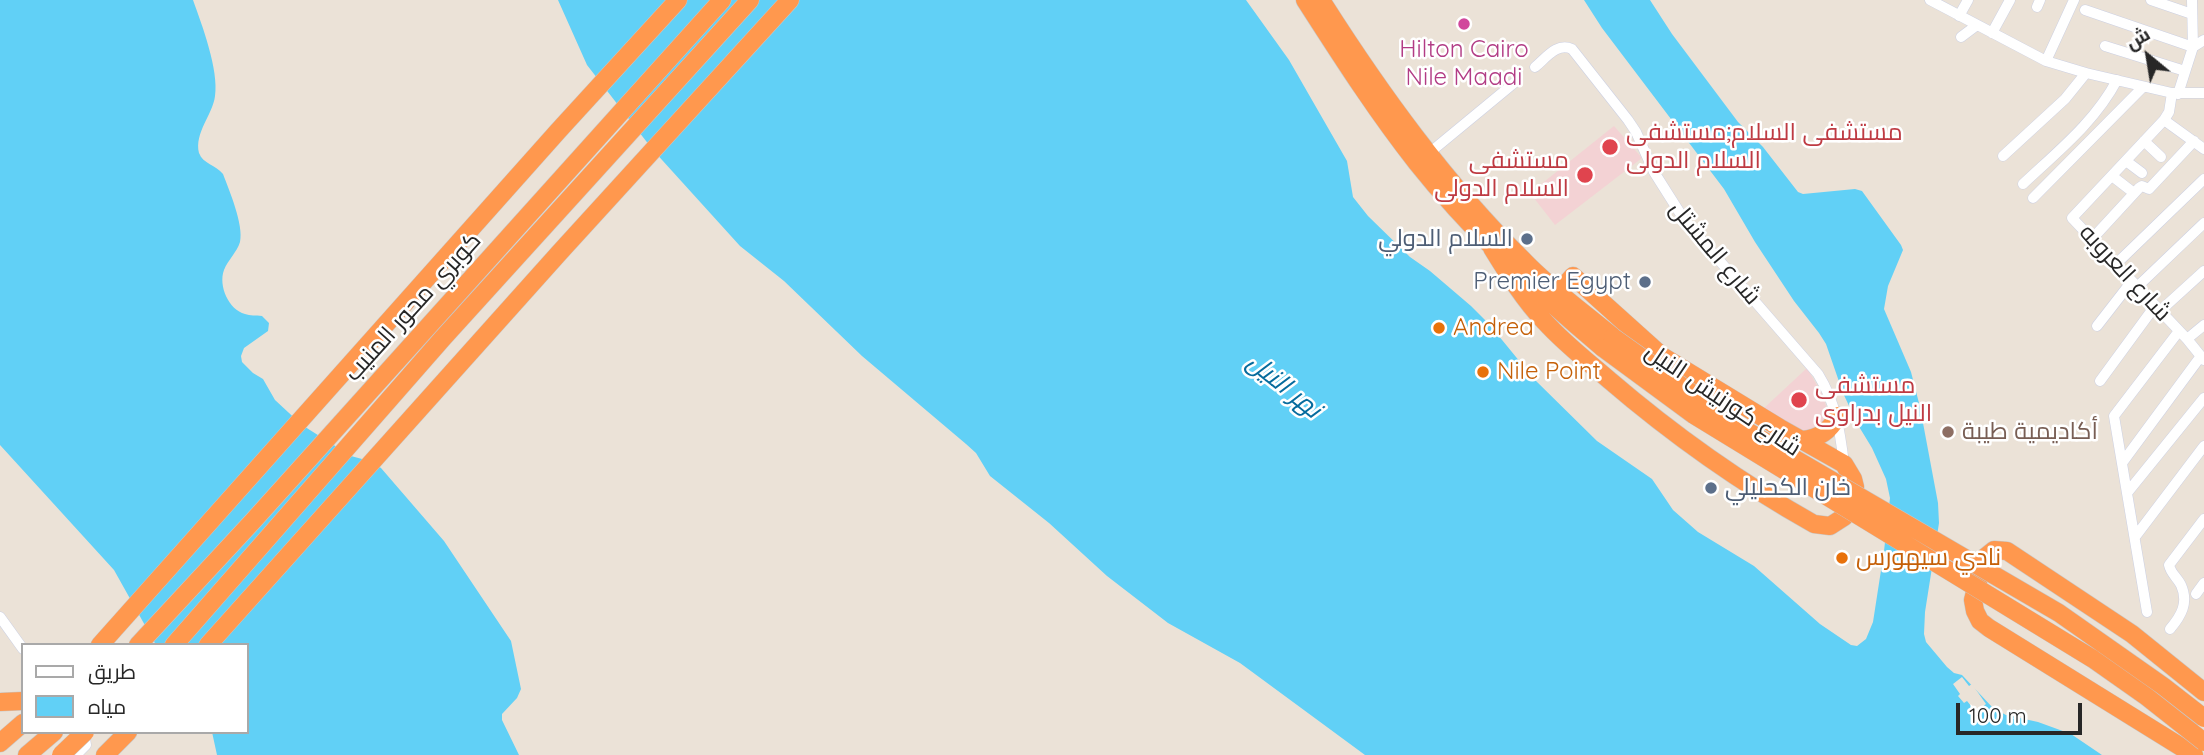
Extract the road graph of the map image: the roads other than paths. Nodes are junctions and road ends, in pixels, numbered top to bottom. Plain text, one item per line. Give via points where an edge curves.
1 (678, 0) edge
2 (722, 0) edge
3 (750, 0) edge
4 (790, 0) edge
5 (1930, 0) edge
6 (1968, 0) edge
7 (2010, 0) edge
8 (2074, 0) edge
9 (2151, 0) edge
10 (2192, 0) edge
11 (1309, 1) edge
12 (2085, 10) dead end
13 (2192, 14) junction
14 (1959, 16) junction
15 (1977, 25) junction
16 (1992, 33) junction
17 (1961, 37) dead end
18 (2204, 40) edge
19 (2105, 46) dead end
20 (2193, 47) junction
21 (2046, 61) junction
22 (1535, 67) dead end
23 (2185, 71) junction
24 (2086, 73) junction
25 (2117, 80) junction
26 (1514, 83) dead end
27 (2143, 87) junction
28 (2204, 93) edge
29 (2175, 94) junction
30 (2164, 120) junction
31 (2144, 141) junction
32 (2201, 146) edge
33 (1428, 154) junction
34 (2003, 156) dead end
35 (2161, 157) dead end
36 (2126, 161) junction
37 (2142, 173) dead end
38 (2112, 176) junction
39 (2204, 179) edge
40 (2023, 184) dead end
41 (2134, 193) junction
42 (2033, 198) dead end
43 (2204, 223) edge
44 (2092, 239) junction
45 (1492, 248) junction
46 (2116, 264) junction
47 (2204, 271) edge
48 (2135, 284) junction
49 (1558, 293) junction
50 (2158, 308) junction
51 (2204, 324) edge
52 (2097, 326) dead end
53 (2179, 331) junction
54 (2187, 339) junction
55 (1608, 342) junction
56 (2202, 358) edge
57 (2100, 381) dead end
58 (2204, 398) edge
59 (1838, 416) junction
60 (1803, 440) junction
61 (2204, 446) edge
62 (2122, 463) junction
63 (1844, 464) junction
64 (2127, 493) junction
65 (2204, 519) edge
66 (2135, 537) junction
67 (2204, 583) edge
68 (2196, 594) dead end
69 (2147, 612) dead end
70 (0, 617) edge
71 (2170, 629) dead end
72 (102, 643) edge
73 (140, 643) edge
74 (176, 643) edge
75 (210, 643) edge
76 (21, 646) edge
77 (2204, 692) edge
78 (21, 701) edge
79 (0, 702) edge
80 (2204, 718) edge
81 (21, 725) edge
82 (52, 734) edge
83 (81, 734) edge
84 (84, 734) edge
85 (126, 734) edge
86 (2204, 742) edge
87 (0, 743) edge
88 (27, 755) edge
89 (61, 755) edge
90 (76, 755) edge
91 (105, 755) edge
92 (2194, 755) edge

1 - 72 highway, كوبري محور المنيب
2 - 73 highway, كوبري محور المنيب
3 - 74 highway, كوبري محور المنيب via 443,338
4 - 75 highway
5 - 14 street
6 - 14 street
7 - 16 street
8 - 21 street
9 - 13 street
10 - 13 street
11 - 33 highway, شارع كورنيش النيل
11 - 45 highway, شارع كورنيش النيل via 1392,130
12 - 20 street
13 - 20 street
14 - 15 street
15 - 16 street
15 - 17 street
16 - 21 street
18 - 20 street
19 - 23 street
20 - 23 street
21 - 24 street
22 - 59 street, شارع المشتل via 1559,47 1572,49 1636,132 1654,172 1685,220 1818,374
23 - 29 street
24 - 25 street
24 - 34 street via 2065,99
25 - 27 street
25 - 40 street via 2094,115
26 - 33 street
27 - 29 street
27 - 42 street
28 - 29 street
29 - 30 street
30 - 31 street
30 - 32 street
31 - 35 street
31 - 36 street
32 - 41 street via 2149,189 2141,187
33 - 49 highway, شارع كورنيش النيل via 1494,231
36 - 37 street
36 - 38 street
38 - 41 street
38 - 44 street, شارع العروبه via 2073,218
39 - 46 street
41 - 44 street
43 - 48 street
44 - 46 street, شارع العروبه
45 - 55 highway, شارع كورنيش النيل via 1554,307
45 - 63 highway via 1544,322 1577,353 1724,469 1814,524 1830,526 1844,517 1855,487
46 - 48 street, شارع العروبه
47 - 50 street
48 - 50 street, شارع العروبه
48 - 52 street
49 - 55 highway, شارع كورنيش النيل
49 - 60 highway via 1573,276 1662,356
50 - 53 street, شارع العروبه
50 - 57 street
51 - 54 street
53 - 54 street, شارع العروبه
53 - 62 street via 2117,410 2114,418
54 - 56 street, شارع العروبه
55 - 80 highway, شارع كورنيش النيل, bridge via 1735,424 2059,613
55 - 86 highway, شارع كورنيش النيل, bridge via 1694,415 2092,659
56 - 62 street
58 - 64 street
59 - 60 highway via 1827,431
59 - 63 street, شارع المشتل
60 - 63 highway
61 - 66 street
62 - 64 street
64 - 66 street
65 - 71 street via 2171,561 2170,569 2182,587 2183,607
66 - 69 street
67 - 68 street
70 - 76 street
77 - 92 highway via 2132,634 2007,551 1994,550 1984,558 1973,600 1980,621
78 - 79 highway
81 - 87 highway
82 - 88 highway
83 - 89 highway, bridge
84 - 90 street via 86,745
85 - 91 highway

